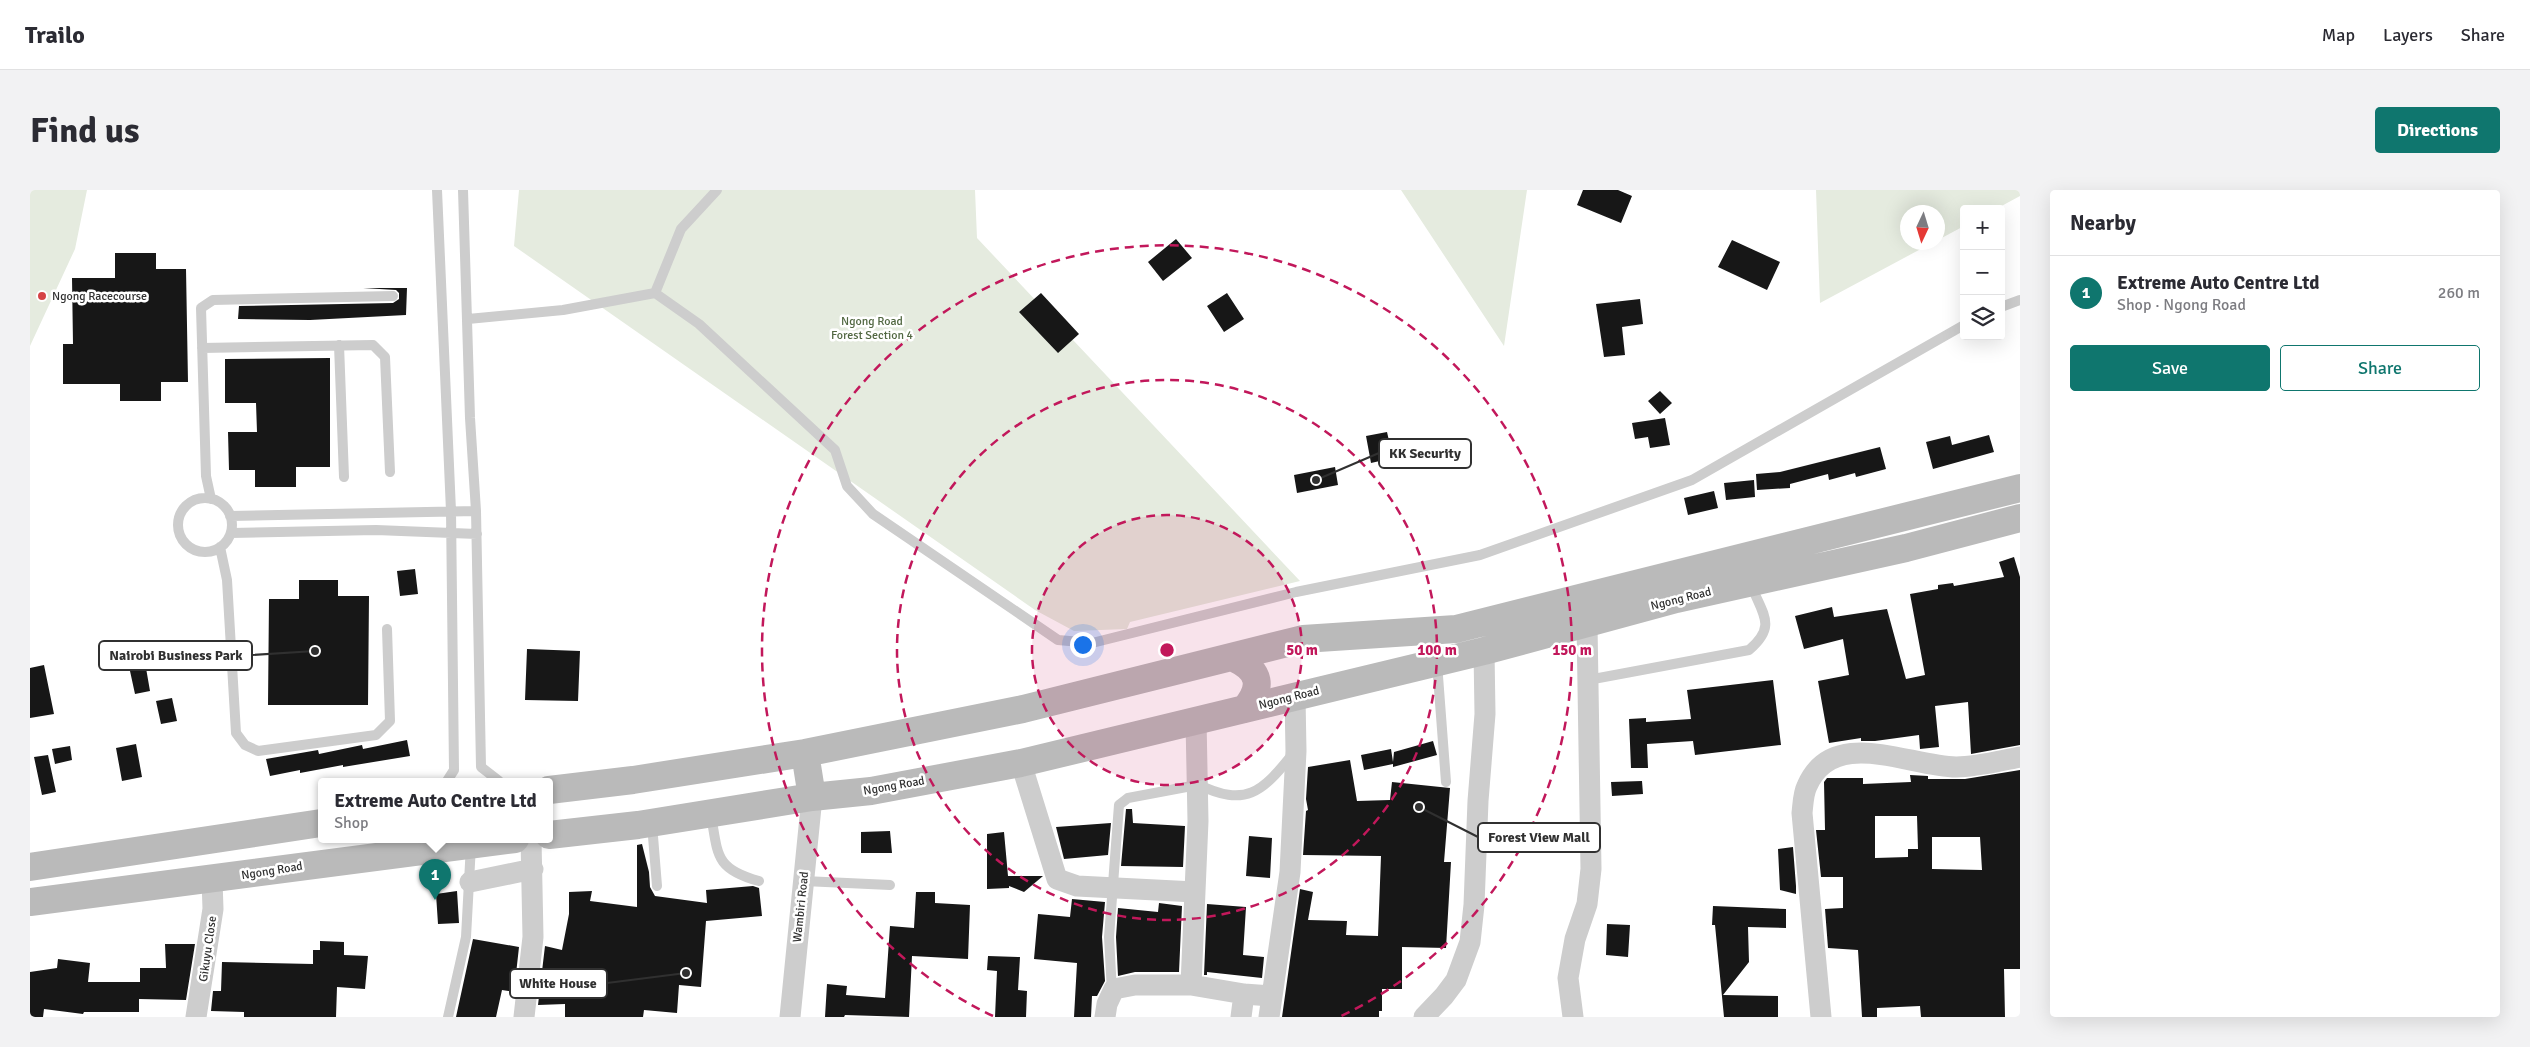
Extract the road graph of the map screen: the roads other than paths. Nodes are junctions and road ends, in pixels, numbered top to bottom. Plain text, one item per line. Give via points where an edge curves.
1 (437, 190) edge
2 (463, 190) edge
3 (717, 190) edge
4 (655, 293) junction
5 (393, 296) dead end
6 (2020, 300) edge
7 (2005, 306) edge
8 (468, 319) junction
9 (1960, 328) edge
10 (340, 345) junction
11 (202, 348) junction
12 (390, 472) dead end
13 (344, 477) dead end
14 (2020, 488) edge
15 (211, 499) junction
16 (451, 510) junction
17 (476, 511) junction
18 (230, 516) junction
19 (2020, 518) edge
20 (451, 532) junction
21 (231, 534) junction
22 (477, 534) junction
23 (220, 547) junction
24 (1750, 583) dead end
25 (1587, 625) junction
26 (388, 628) dead end
27 (1484, 651) junction
28 (1234, 658) junction
29 (1437, 662) junction
30 (1588, 680) junction
31 (1296, 697) junction
32 (1244, 709) junction
33 (1196, 720) junction
34 (1296, 751) junction
35 (805, 753) junction
36 (2020, 757) edge
37 (1020, 763) junction
38 (449, 778) edge
39 (495, 778) edge
40 (1446, 782) dead end
41 (1197, 785) junction
42 (553, 790) edge
43 (812, 798) junction
44 (711, 812) junction
45 (652, 822) junction
46 (318, 823) edge
47 (553, 834) edge
48 (480, 843) edge
49 (531, 843) edge
50 (471, 844) junction
51 (30, 867) edge
52 (533, 869) junction
53 (212, 880) junction
54 (759, 881) dead end
55 (804, 881) junction
56 (470, 882) junction
57 (890, 885) dead end
58 (657, 886) dead end
59 (1114, 887) junction
60 (1195, 892) junction
61 (30, 902) edge
62 (1191, 985) junction
63 (1112, 993) junction
64 (1244, 994) junction
65 (1270, 1007) edge
66 (196, 1017) edge
67 (448, 1017) edge
68 (524, 1017) edge
69 (790, 1017) edge
70 (1105, 1017) edge
71 (1241, 1017) edge
72 (1424, 1017) edge
73 (1573, 1017) edge
74 (1821, 1017) edge

1 - 16 lane
2 - 8 lane
3 - 4 lane via 681,229
4 - 8 lane via 564,310
4 - 9 lane via 699,324 835,450 847,486 873,514 1058,640 1092,643 1296,592 1480,555 1692,480
5 - 11 lane via 213,300 201,308
6 - 7 lane
8 - 17 lane
10 - 11 lane
10 - 12 lane via 373,345 385,356
10 - 13 lane
11 - 15 lane via 206,476
14 - 28 main road, Ngong Road via 1456,629 1303,639
15 - 18 lane via 226,508
15 - 23 lane via 202,498 187,506 178,521 178,530 181,538 194,550 212,551
16 - 17 lane
16 - 18 lane
16 - 20 lane
17 - 22 lane
18 - 21 lane
19 - 25 main road, Ngong Road via 1906,548 1686,597
20 - 21 lane via 376,530
20 - 22 lane
20 - 38 lane via 454,770
21 - 23 lane
22 - 39 lane via 481,767
23 - 26 lane via 227,580 236,733 245,745 258,751 376,735 383,730 390,721
24 - 30 lane via 1767,624 1763,638 1749,650
25 - 27 main road, Ngong Road
25 - 30 street
27 - 29 main road, Ngong Road
27 - 72 street via 1485,714 1470,942 1456,980
28 - 32 main road via 1247,664 1257,681 1254,698
28 - 35 main road, Ngong Road via 1023,709
29 - 31 main road, Ngong Road
29 - 40 lane
30 - 73 street via 1591,869 1587,904 1575,939 1568,978
31 - 32 main road, Ngong Road
31 - 34 street
32 - 33 main road, Ngong Road
33 - 37 main road, Ngong Road
33 - 41 street
34 - 41 lane via 1266,786 1251,793 1222,794
34 - 65 street via 1290,872
35 - 42 main road, Ngong Road
35 - 43 main road
36 - 74 street via 1955,767 1871,753 1848,753 1817,769 1806,788 1802,813
37 - 43 main road, Ngong Road via 871,791
37 - 59 street via 1057,879 1077,886
41 - 59 lane via 1128,798 1119,805
41 - 60 street
43 - 44 main road, Ngong Road
43 - 55 street, Wambiri Road
44 - 45 main road, Ngong Road
44 - 54 lane via 718,855 729,870
45 - 47 main road, Ngong Road
45 - 58 lane
46 - 51 main road
48 - 50 main road, Ngong Road
49 - 52 street
50 - 53 main road, Ngong Road
50 - 56 lane
52 - 56 street
52 - 68 street via 534,937
53 - 61 main road, Ngong Road
53 - 66 street, Gikuyu Close via 213,909
55 - 57 lane
55 - 69 street, Wambiri Road
56 - 67 lane via 466,937
59 - 60 street
59 - 63 lane via 1109,937
60 - 62 street
62 - 63 street via 1135,985 1114,989
62 - 64 street
63 - 70 street
64 - 65 street
64 - 71 street

